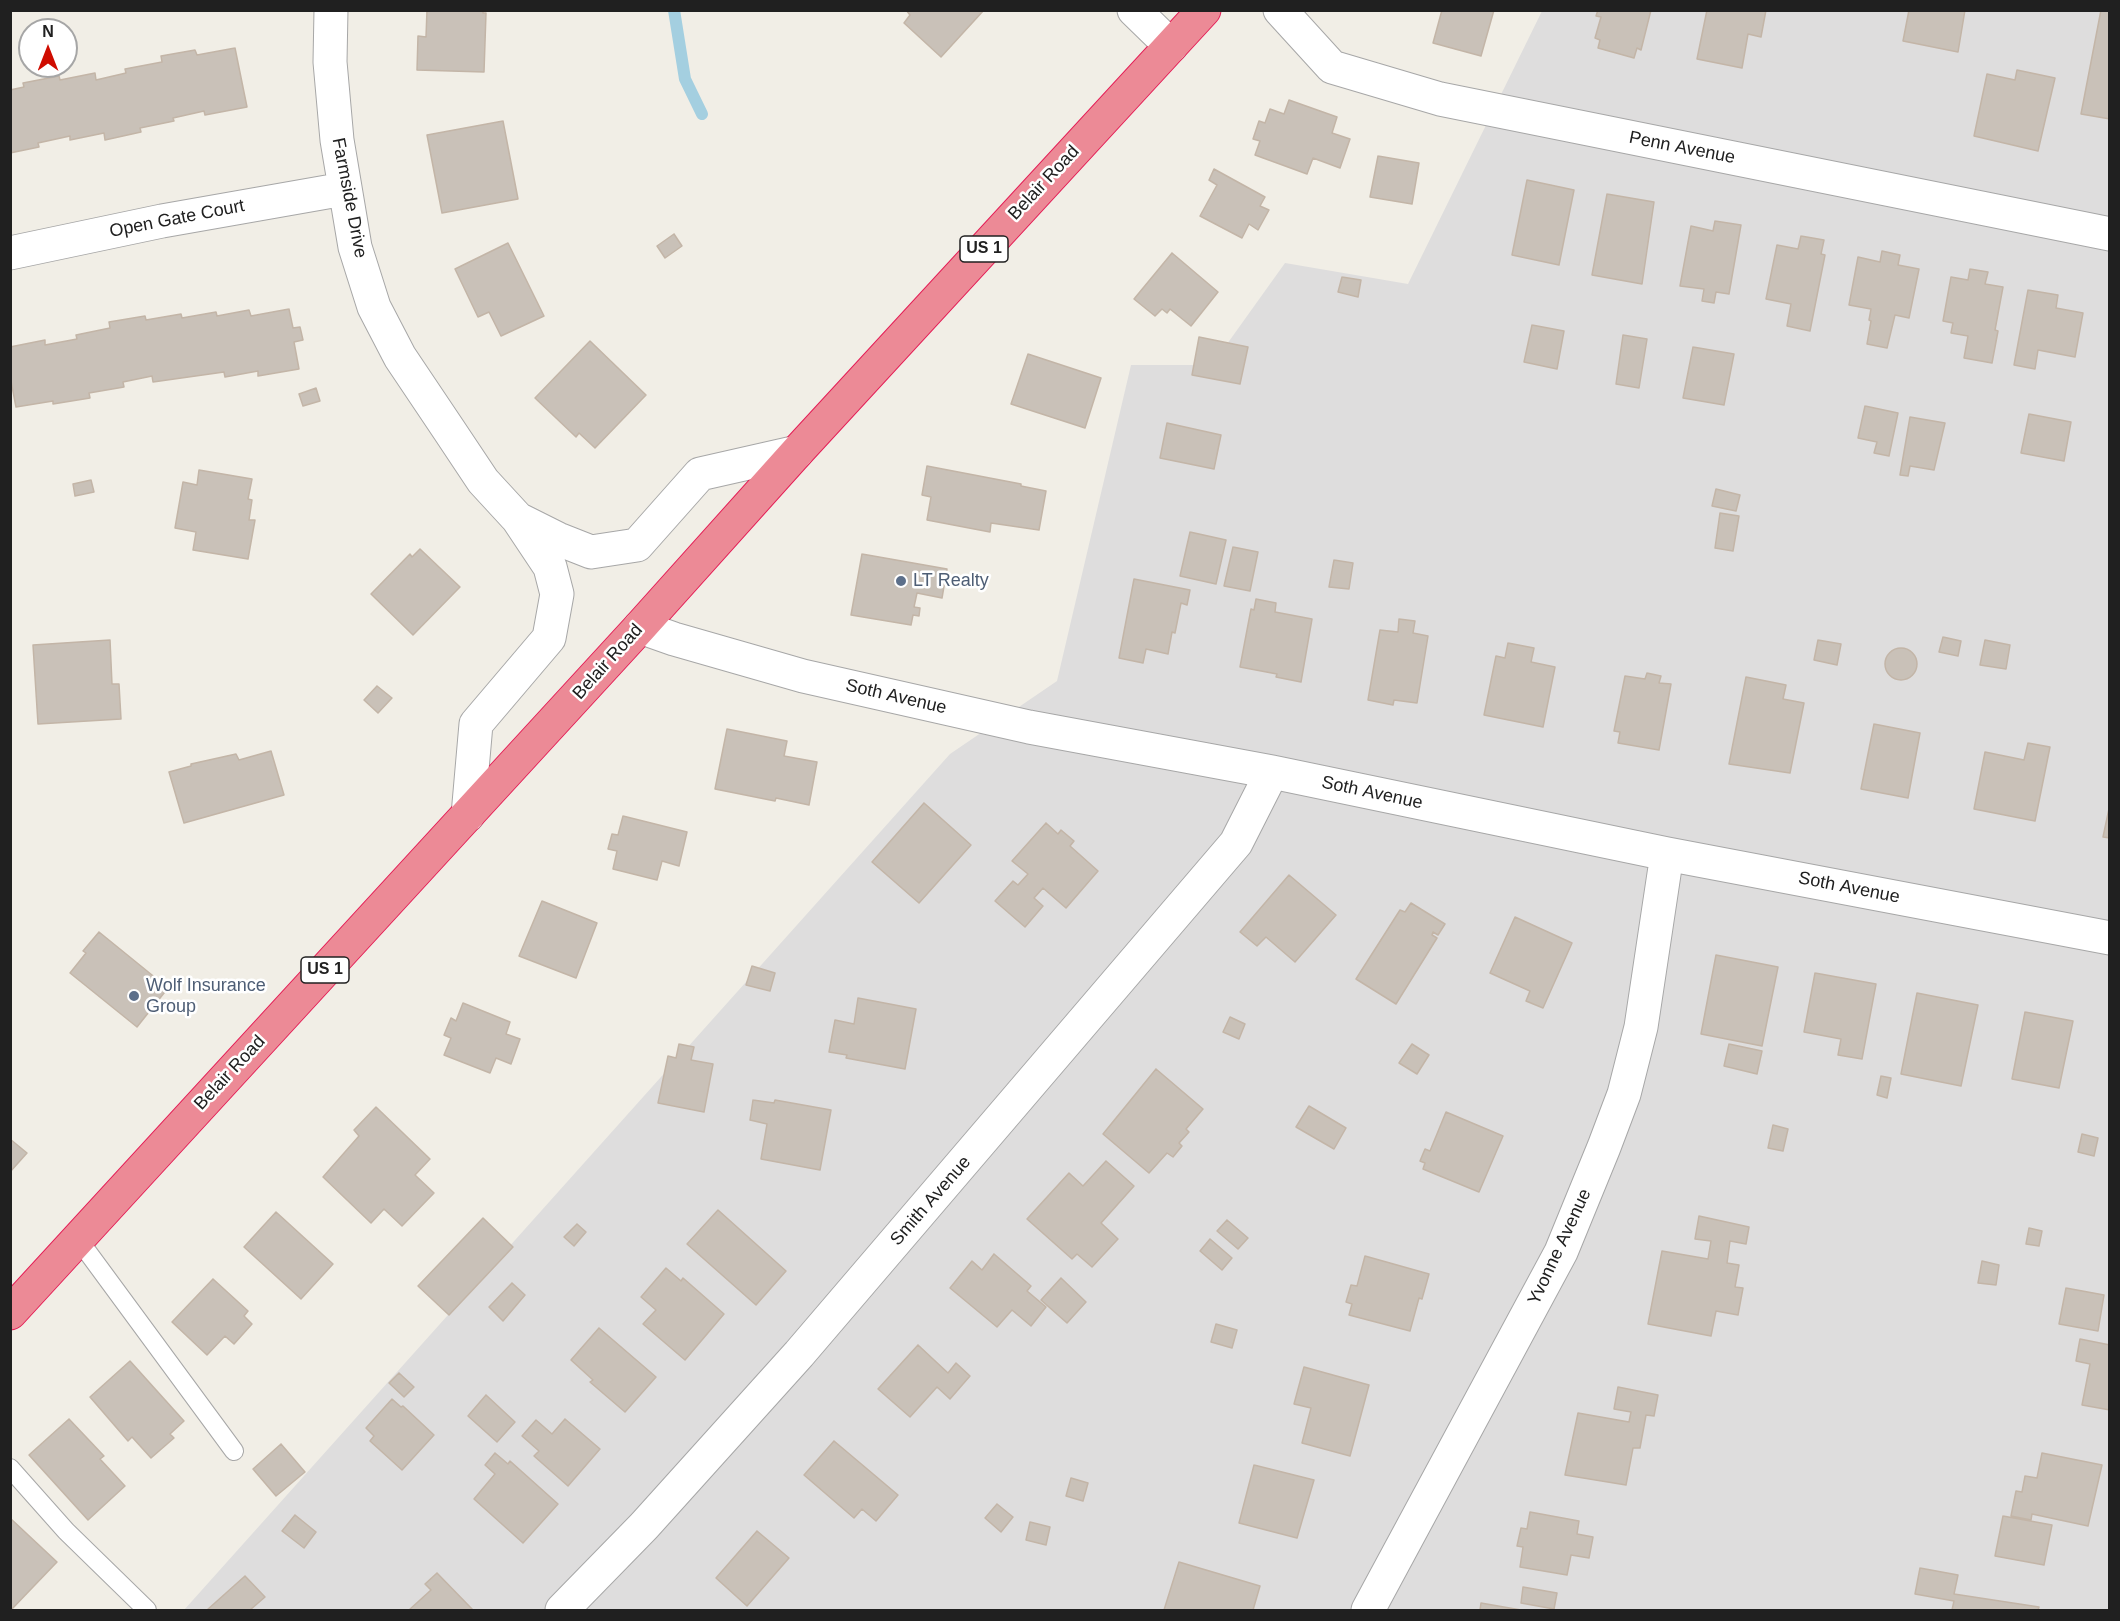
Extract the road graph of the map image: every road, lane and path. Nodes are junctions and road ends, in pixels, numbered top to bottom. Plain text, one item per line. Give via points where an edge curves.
1 (331, 10) edge
2 (1134, 10) edge
3 (1204, 10) edge
4 (1280, 10) edge
5 (1171, 46) junction
6 (344, 189) junction
7 (2109, 234) edge
8 (10, 253) edge
9 (797, 452) junction
10 (518, 519) junction
11 (640, 627) junction
12 (1272, 772) junction
13 (468, 815) junction
14 (1667, 854) junction
15 (2109, 938) edge
16 (78, 1239) junction
17 (10, 1313) edge
18 (234, 1451) dead end
19 (10, 1468) edge
20 (147, 1611) edge
21 (562, 1611) edge
22 (1368, 1611) edge

1 - 6 street, Farmside Drive via 330,62
2 - 5 street
3 - 5 highway, Belair Road / US 1
4 - 7 street, Penn Avenue via 1332,67 1440,99
5 - 9 highway, Belair Road / US 1
6 - 8 street, Open Gate Court
6 - 10 street, Farmside Drive via 355,246 374,307 400,357 483,481
9 - 10 street, Farmside Drive via 700,474 637,545 591,552
9 - 11 highway, Belair Road / US 1
10 - 13 street, Farmside Drive via 550,567 557,594 549,638 476,724
11 - 12 street, Soth Avenue via 804,676 1029,727
11 - 13 highway, Belair Road / US 1
12 - 14 street, Soth Avenue
12 - 21 street, Smith Avenue via 1236,843 799,1354
13 - 16 highway, Belair Road / US 1
14 - 15 street, Soth Avenue
14 - 22 street, Yvonne Avenue via 1641,1027 1624,1094 1600,1157 1561,1252
16 - 17 highway, Belair Road / US 1
16 - 18 lane
19 - 20 lane via 66,1531

